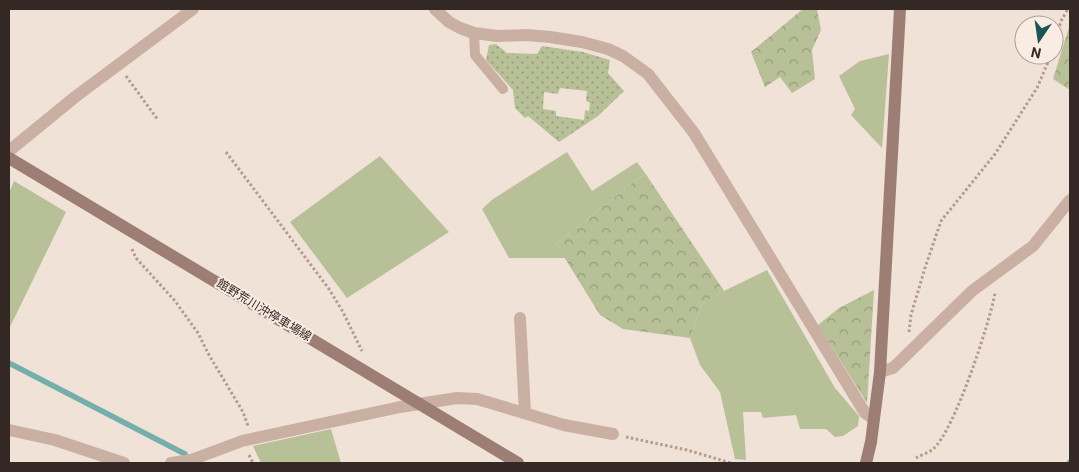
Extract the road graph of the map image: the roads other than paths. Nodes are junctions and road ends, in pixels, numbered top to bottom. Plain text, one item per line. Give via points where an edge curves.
1 (193, 9) edge
2 (435, 9) edge
3 (900, 9) edge
4 (474, 33) junction
5 (503, 89) dead end
6 (9, 150) edge
7 (9, 158) edge
8 (1070, 200) edge
9 (520, 318) dead end
10 (880, 372) junction
11 (418, 404) junction
12 (525, 413) junction
13 (874, 419) junction
14 (9, 430) edge
15 (614, 434) road end
16 (124, 463) edge
17 (171, 463) edge
18 (518, 463) edge
19 (866, 463) edge

1 - 6 street
2 - 4 street via 450,22
3 - 10 main road
4 - 5 lane via 475,55
4 - 13 street via 582,42 623,56 648,74 694,133 865,414
7 - 11 main road, 館野荒川沖停車場線
8 - 10 street via 1033,246 972,291 893,368
9 - 12 street
10 - 13 main road
11 - 12 street via 457,398
11 - 17 street via 253,439 191,460
11 - 18 main road, 館野荒川沖停車場線
12 - 15 street via 564,425
13 - 19 main road
14 - 16 street via 55,440

